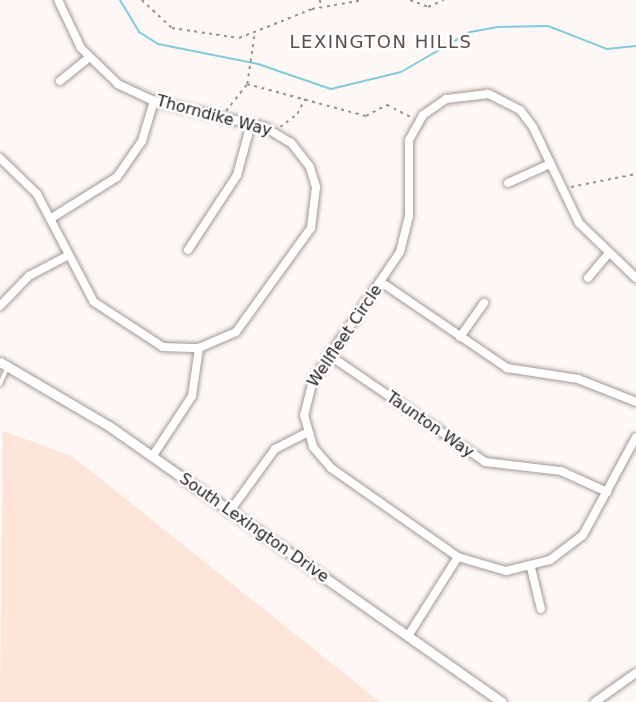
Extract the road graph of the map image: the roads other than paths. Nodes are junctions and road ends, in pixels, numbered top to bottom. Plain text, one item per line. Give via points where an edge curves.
1 (58, 0) edge
2 (88, 58) junction
3 (60, 81) dead end
4 (154, 100) junction
5 (251, 124) junction
6 (0, 158) edge
7 (550, 164) junction
8 (507, 183) dead end
9 (50, 219) junction
10 (188, 250) dead end
11 (609, 253) junction
12 (67, 256) junction
13 (588, 278) dead end
14 (636, 278) edge
15 (381, 282) junction
16 (484, 303) dead end
17 (0, 306) edge
18 (460, 337) junction
19 (199, 348) junction
20 (329, 355) junction
21 (4, 364) edge
22 (0, 384) edge
23 (636, 402) edge
24 (307, 433) junction
25 (636, 437) edge
26 (152, 457) junction
27 (607, 492) junction
28 (230, 511) junction
29 (458, 557) junction
30 (531, 567) junction
31 (541, 609) dead end
32 (408, 636) junction
33 (636, 673) edge
34 (502, 702) edge
35 (595, 702) edge

1 - 2 street, Thorndike Way
2 - 3 street
2 - 4 street, Thorndike Way via 118,84
4 - 5 street, Thorndike Way
4 - 9 street via 142,141 117,177
5 - 10 street via 237,175
5 - 19 street, Thorndike Way via 277,133 298,150 314,177 316,208 311,228 245,324
6 - 9 street, Thorndike Way via 29,183
7 - 8 street
7 - 11 street via 579,223
7 - 15 street, Wellfleet Circle via 529,121 495,96 453,96 418,121 406,154 407,228
9 - 12 street, Thorndike Way
11 - 13 street
11 - 14 street
12 - 17 street via 29,276
12 - 19 street, Thorndike Way via 84,289 118,321 163,347
15 - 18 street
15 - 20 street, Wellfleet Circle
16 - 18 street
18 - 23 street via 507,368 578,379
19 - 26 street via 192,396
20 - 24 street, Wellfleet Circle via 307,393
20 - 27 street, Taunton Way via 485,462 561,471
21 - 22 lane
21 - 26 street, South Lexington Drive
24 - 28 street via 275,449
24 - 29 street via 326,464
25 - 27 street
26 - 28 street, South Lexington Drive
27 - 30 street via 572,546
28 - 32 street, South Lexington Drive
29 - 30 street via 496,570
29 - 32 street
30 - 31 street
32 - 34 street, South Lexington Drive
33 - 35 street

